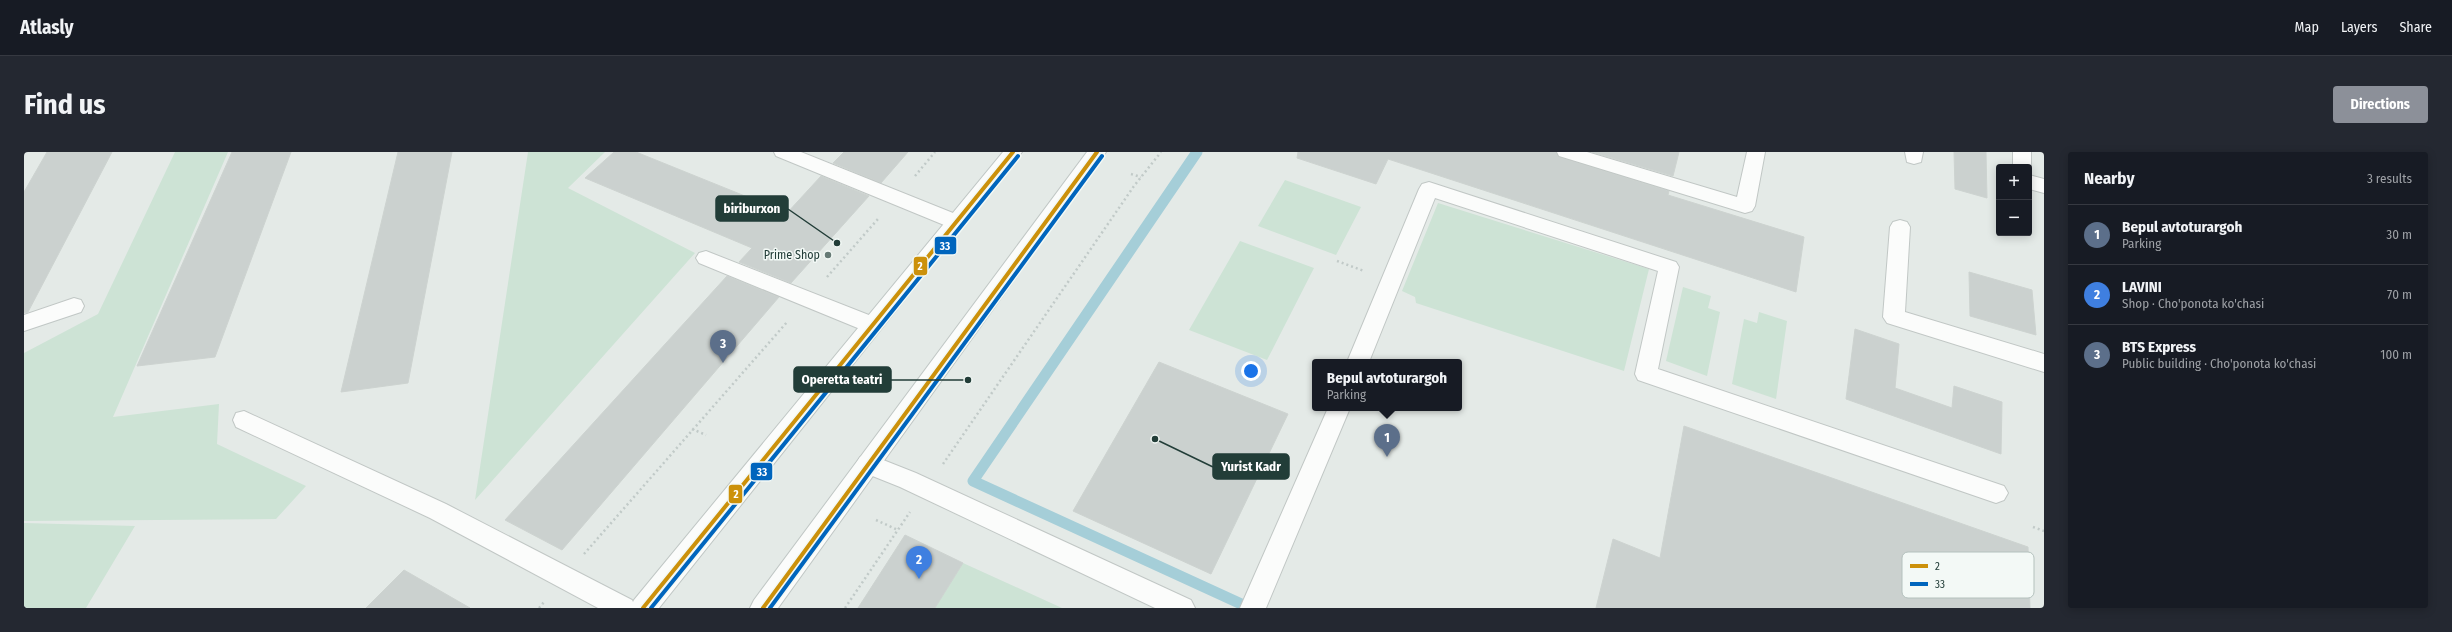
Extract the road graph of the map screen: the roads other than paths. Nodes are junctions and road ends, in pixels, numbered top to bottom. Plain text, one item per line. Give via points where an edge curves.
1 (783, 152) edge
2 (1013, 152) edge
3 (1097, 152) edge
4 (1566, 152) edge
5 (1756, 152) edge
6 (2022, 152) edge
7 (2022, 164) edge
8 (2032, 183) edge
9 (2044, 186) edge
10 (956, 222) junction
11 (1900, 227) dead end
12 (706, 258) dead end
13 (74, 306) dead end
14 (24, 323) edge
15 (872, 325) junction
16 (1359, 359) edge
17 (2044, 363) edge
18 (1338, 411) edge
19 (244, 420) dead end
20 (868, 464) junction
21 (1996, 493) dead end
22 (1255, 604) edge
23 (623, 608) edge
24 (643, 608) edge
25 (763, 608) edge
26 (1182, 608) edge

1 - 10 main road
2 - 10 main road
3 - 20 main road
4 - 5 main road via 1745,206
6 - 7 main road
8 - 9 main road
10 - 15 main road
11 - 17 main road via 1894,317
12 - 15 main road
13 - 14 main road
15 - 24 main road
16 - 21 main road via 1429,189 1670,267 1646,374
18 - 22 main road
19 - 23 main road via 438,510
20 - 25 main road
20 - 26 main road via 926,488

